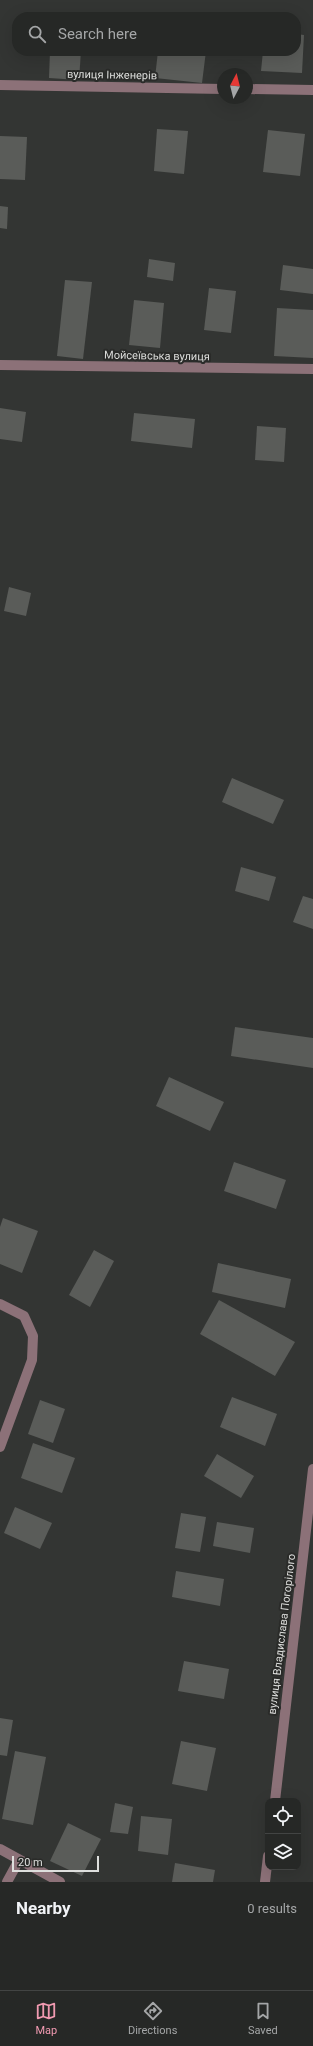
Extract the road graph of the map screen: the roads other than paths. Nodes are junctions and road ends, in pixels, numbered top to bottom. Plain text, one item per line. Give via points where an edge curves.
1 (0, 86) edge
2 (217, 89) edge
3 (253, 89) edge
4 (313, 90) edge
5 (0, 365) edge
6 (313, 370) edge
7 (0, 1304) edge
8 (0, 1447) edge
9 (313, 1470) edge
10 (275, 1798) edge
11 (0, 1849) edge
12 (19, 1860) junction
13 (266, 1870) edge
14 (7, 1882) edge
15 (60, 1882) edge
16 (265, 1882) edge

1 - 2 street, вулиця Інженерів
3 - 4 street
5 - 6 street, Мойсеївська вулиця
7 - 8 street via 24,1316 33,1336 32,1360
9 - 10 street, вулиця Владислава Погорілого
11 - 12 street
12 - 14 street
12 - 15 street
13 - 16 street

